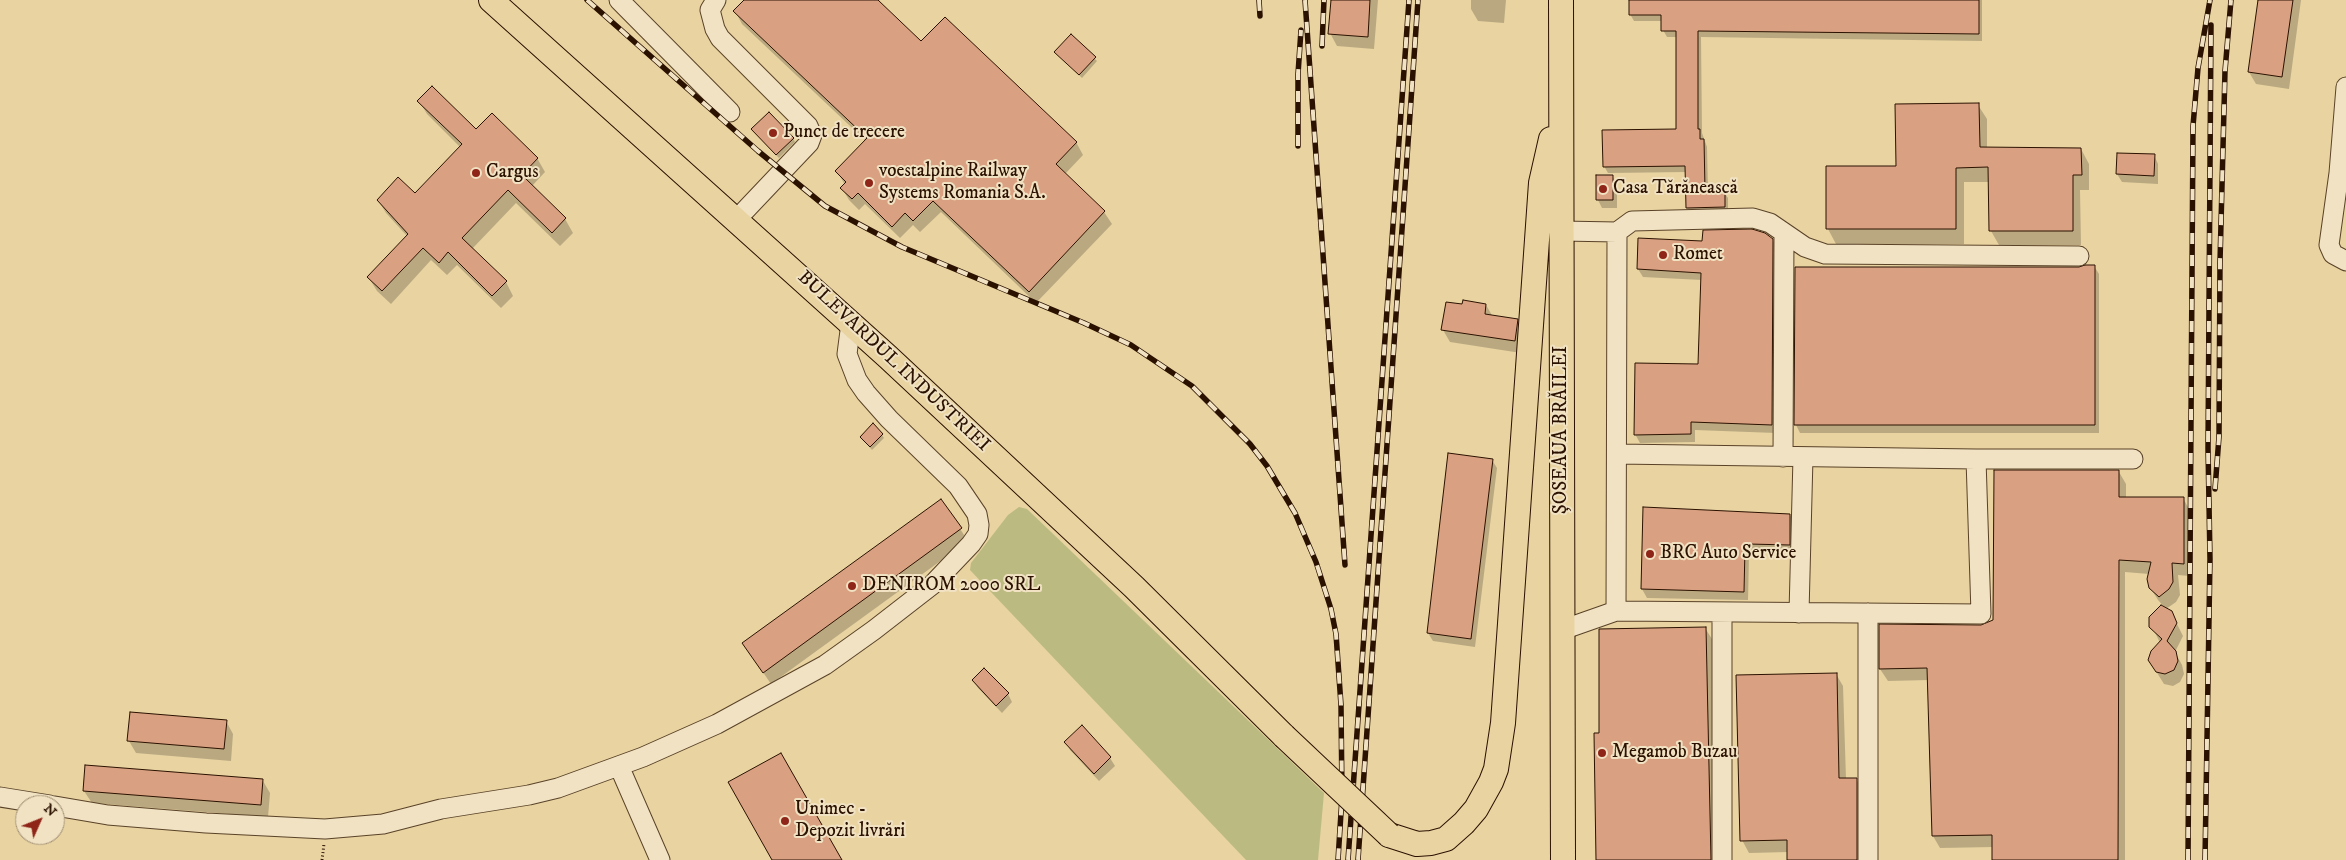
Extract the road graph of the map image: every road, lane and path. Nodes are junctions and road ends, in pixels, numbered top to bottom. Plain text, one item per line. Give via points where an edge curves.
1 (491, 0) edge
2 (619, 0) edge
3 (716, 0) edge
4 (1561, 0) edge
5 (2346, 87) edge
6 (730, 112) dead end
7 (1560, 120) junction
8 (736, 220) junction
9 (1562, 231) junction
10 (1617, 232) junction
11 (1784, 233) junction
12 (2080, 256) dead end
13 (2346, 261) edge
14 (851, 323) junction
15 (1617, 454) junction
16 (1783, 457) junction
17 (1803, 457) junction
18 (1976, 459) junction
19 (2133, 459) dead end
20 (1616, 611) junction
21 (1722, 612) junction
22 (1799, 613) junction
23 (1868, 613) junction
24 (1562, 630) junction
25 (619, 766) junction
26 (0, 798) edge
27 (15, 800) edge
28 (65, 807) edge
29 (1403, 850) edge
30 (660, 860) edge
31 (1563, 860) edge
32 (1722, 860) edge
33 (1868, 860) edge

1 - 8 main road, BULEVARDUL INDUSTRIEI
2 - 6 street
3 - 8 street via 710,10 720,38 808,126 812,135
4 - 7 main road, ȘOSEAUA BRĂILEI
5 - 13 street via 2329,245 2333,254
7 - 9 main road, ȘOSEAUA BRĂILEI
7 - 29 main road via 1551,140 1541,183 1500,752 1484,796 1464,824 1446,839 1416,844
8 - 14 main road, BULEVARDUL INDUSTRIEI
9 - 10 street
9 - 24 main road, ȘOSEAUA BRĂILEI
10 - 11 street via 1632,222 1753,218 1770,223
10 - 15 street
11 - 12 street via 1805,248 1825,254
11 - 16 street
14 - 25 street via 847,354 857,380 889,419 958,486 977,514 978,534 932,585 825,665 717,724
14 - 29 main road, BULEVARDUL INDUSTRIEI, bridge via 1134,587
15 - 16 street
15 - 20 street
16 - 17 street
17 - 18 street
17 - 22 street
18 - 19 street
18 - 23 street via 1981,614
20 - 21 street
20 - 24 street
21 - 22 street
21 - 32 street
22 - 23 street
23 - 33 street
24 - 31 main road, ȘOSEAUA BRĂILEI
25 - 28 street via 529,795 356,827 325,829 152,820
25 - 30 street
26 - 27 street

